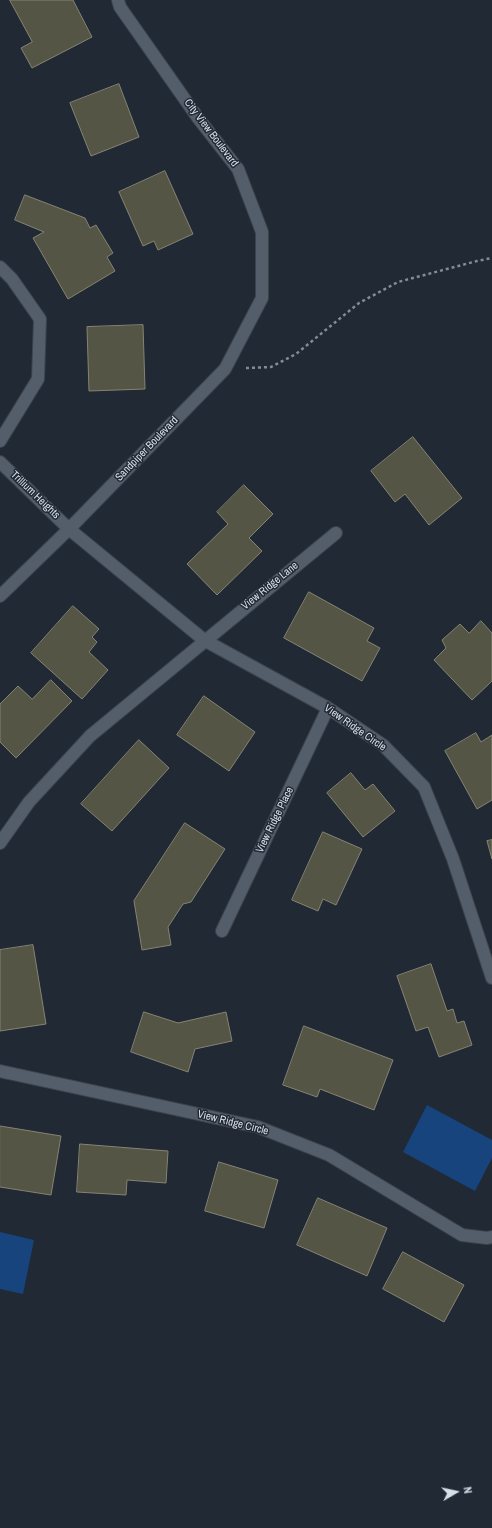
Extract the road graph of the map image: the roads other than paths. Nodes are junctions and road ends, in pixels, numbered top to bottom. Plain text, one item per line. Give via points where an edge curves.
1 (118, 0) edge
2 (0, 267) edge
3 (225, 369) joint
4 (0, 441) edge
5 (0, 462) edge
6 (69, 529) junction
7 (336, 533) dead end
8 (0, 596) edge
9 (204, 640) junction
10 (328, 708) junction
11 (0, 843) edge
12 (222, 931) dead end
13 (492, 978) edge
14 (0, 1071) edge
15 (492, 1237) edge

1 - 3 street, City View Boulevard via 120,7 198,118 238,169 262,232 262,298
2 - 4 street via 12,279 40,319 38,379
3 - 6 street, Sandpiper Boulevard
5 - 6 street, Trillium Heights
6 - 8 street, Sandpiper Boulevard
6 - 9 street, View Ridge Circle
7 - 9 street, View Ridge Lane
9 - 10 street, View Ridge Circle
9 - 11 street via 90,736 29,802
10 - 12 street, View Ridge Place
10 - 13 street, View Ridge Circle via 383,745 424,787 453,859
14 - 15 street, View Ridge Circle via 258,1127 328,1155 462,1235

